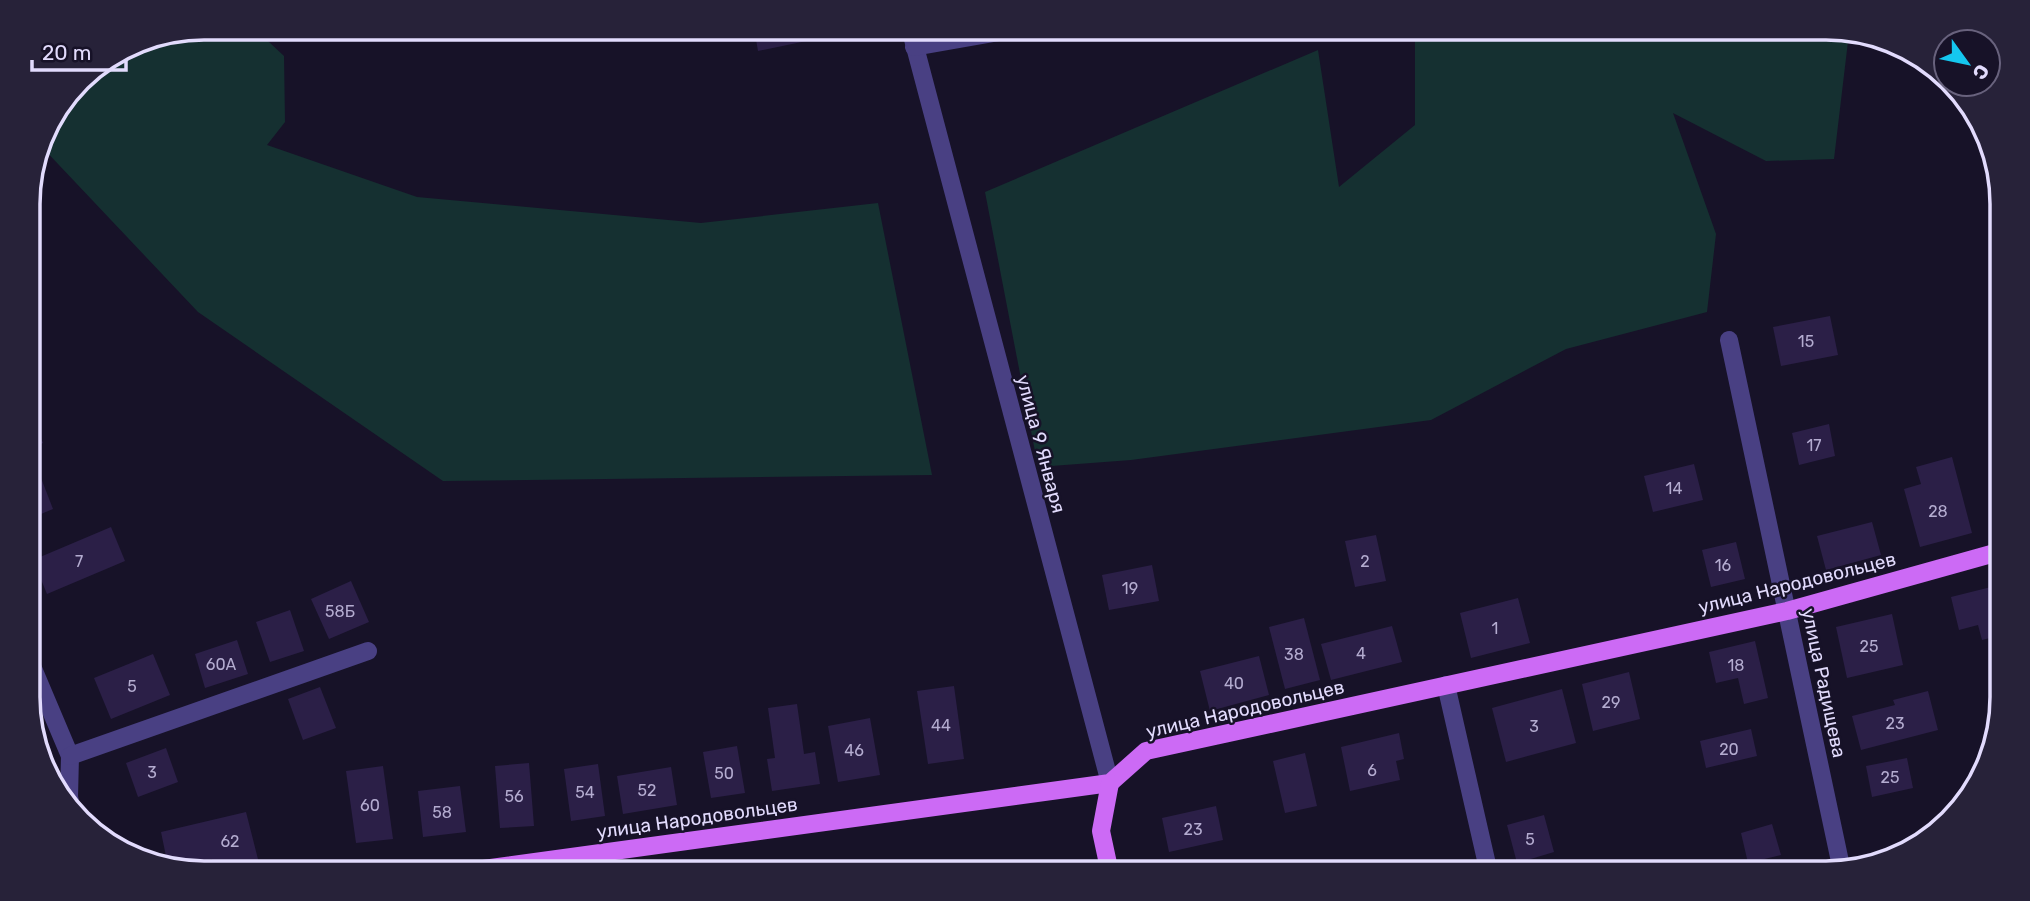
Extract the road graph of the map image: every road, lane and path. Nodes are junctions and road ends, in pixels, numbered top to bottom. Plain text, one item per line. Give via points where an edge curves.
1 (913, 41) edge
2 (950, 41) edge
3 (914, 47) junction
4 (1729, 340) dead end
5 (1990, 554) edge
6 (1787, 611) junction
7 (368, 651) dead end
8 (40, 685) edge
9 (1447, 685) junction
10 (70, 756) junction
11 (1110, 783) junction
12 (69, 790) edge
13 (1107, 860) edge
14 (1486, 860) edge
15 (1840, 860) edge
16 (543, 861) edge

1 - 3 street, улица 9 Января
2 - 3 street
3 - 11 street, улица 9 Января
4 - 6 street, улица Радищева
5 - 6 main road, улица Народовольцев
6 - 9 main road, улица Народовольцев
6 - 15 street, улица Радищева
7 - 10 street
8 - 10 street
9 - 11 main road, улица Народовольцев via 1146,751
9 - 14 street
10 - 12 street
11 - 13 main road, улица 9 Января via 1101,831
11 - 16 main road, улица Народовольцев

